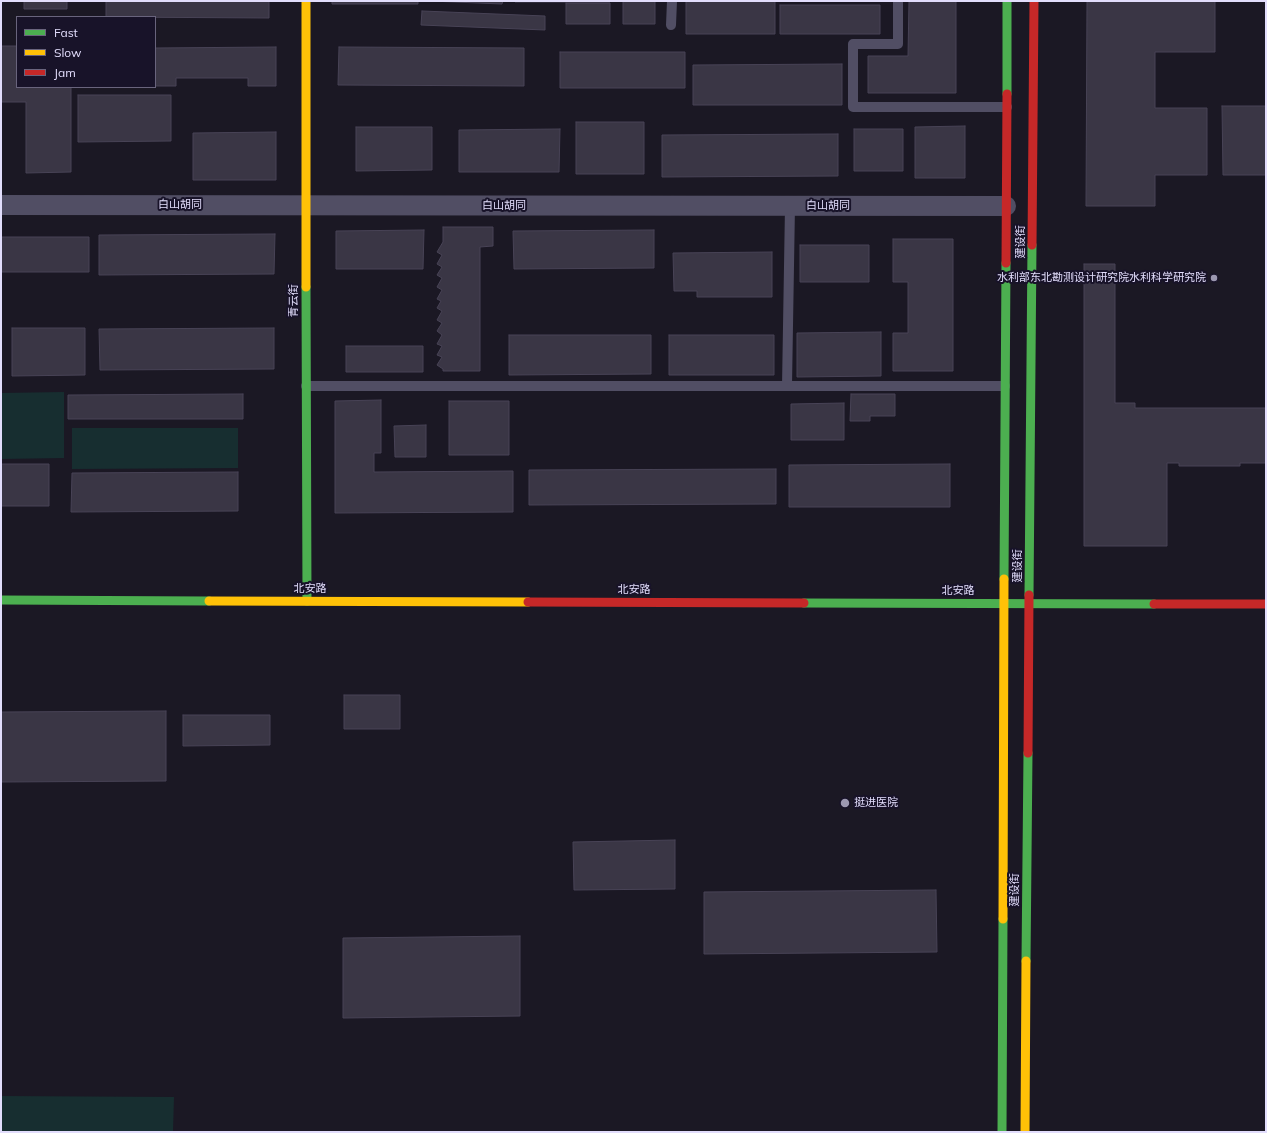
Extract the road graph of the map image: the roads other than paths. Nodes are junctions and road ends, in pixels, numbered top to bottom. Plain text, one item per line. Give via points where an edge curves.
1 (306, 1) edge
2 (672, 1) edge
3 (898, 1) edge
4 (1007, 1) edge
5 (1034, 1) edge
6 (672, 25) dead end
7 (1007, 107) junction
8 (1, 205) edge
9 (306, 205) junction
10 (790, 206) junction
11 (1006, 206) junction
12 (306, 386) junction
13 (787, 386) junction
14 (1005, 386) junction
15 (1, 600) edge
16 (306, 601) junction
17 (1004, 603) junction
18 (1030, 603) junction
19 (1266, 604) edge
20 (1002, 1132) edge
21 (1025, 1132) edge

1 - 9 main road, 青云街
2 - 6 lane
3 - 7 lane via 898,44 853,44 853,107
4 - 7 main road, 建设街
5 - 18 main road, 建设街
7 - 11 main road, 建设街
8 - 9 street, 白山胡同
9 - 10 street, 白山胡同
9 - 12 main road, 青云街
10 - 11 street, 白山胡同
10 - 13 lane
11 - 14 main road, 建设街
12 - 13 lane
12 - 16 main road, 青云街
13 - 14 lane
14 - 17 main road, 建设街
15 - 16 main road, 北安路
16 - 17 main road, 北安路
17 - 18 main road, 北安路
17 - 20 main road, 建设街
18 - 19 main road, 北安路
18 - 21 main road, 建设街

